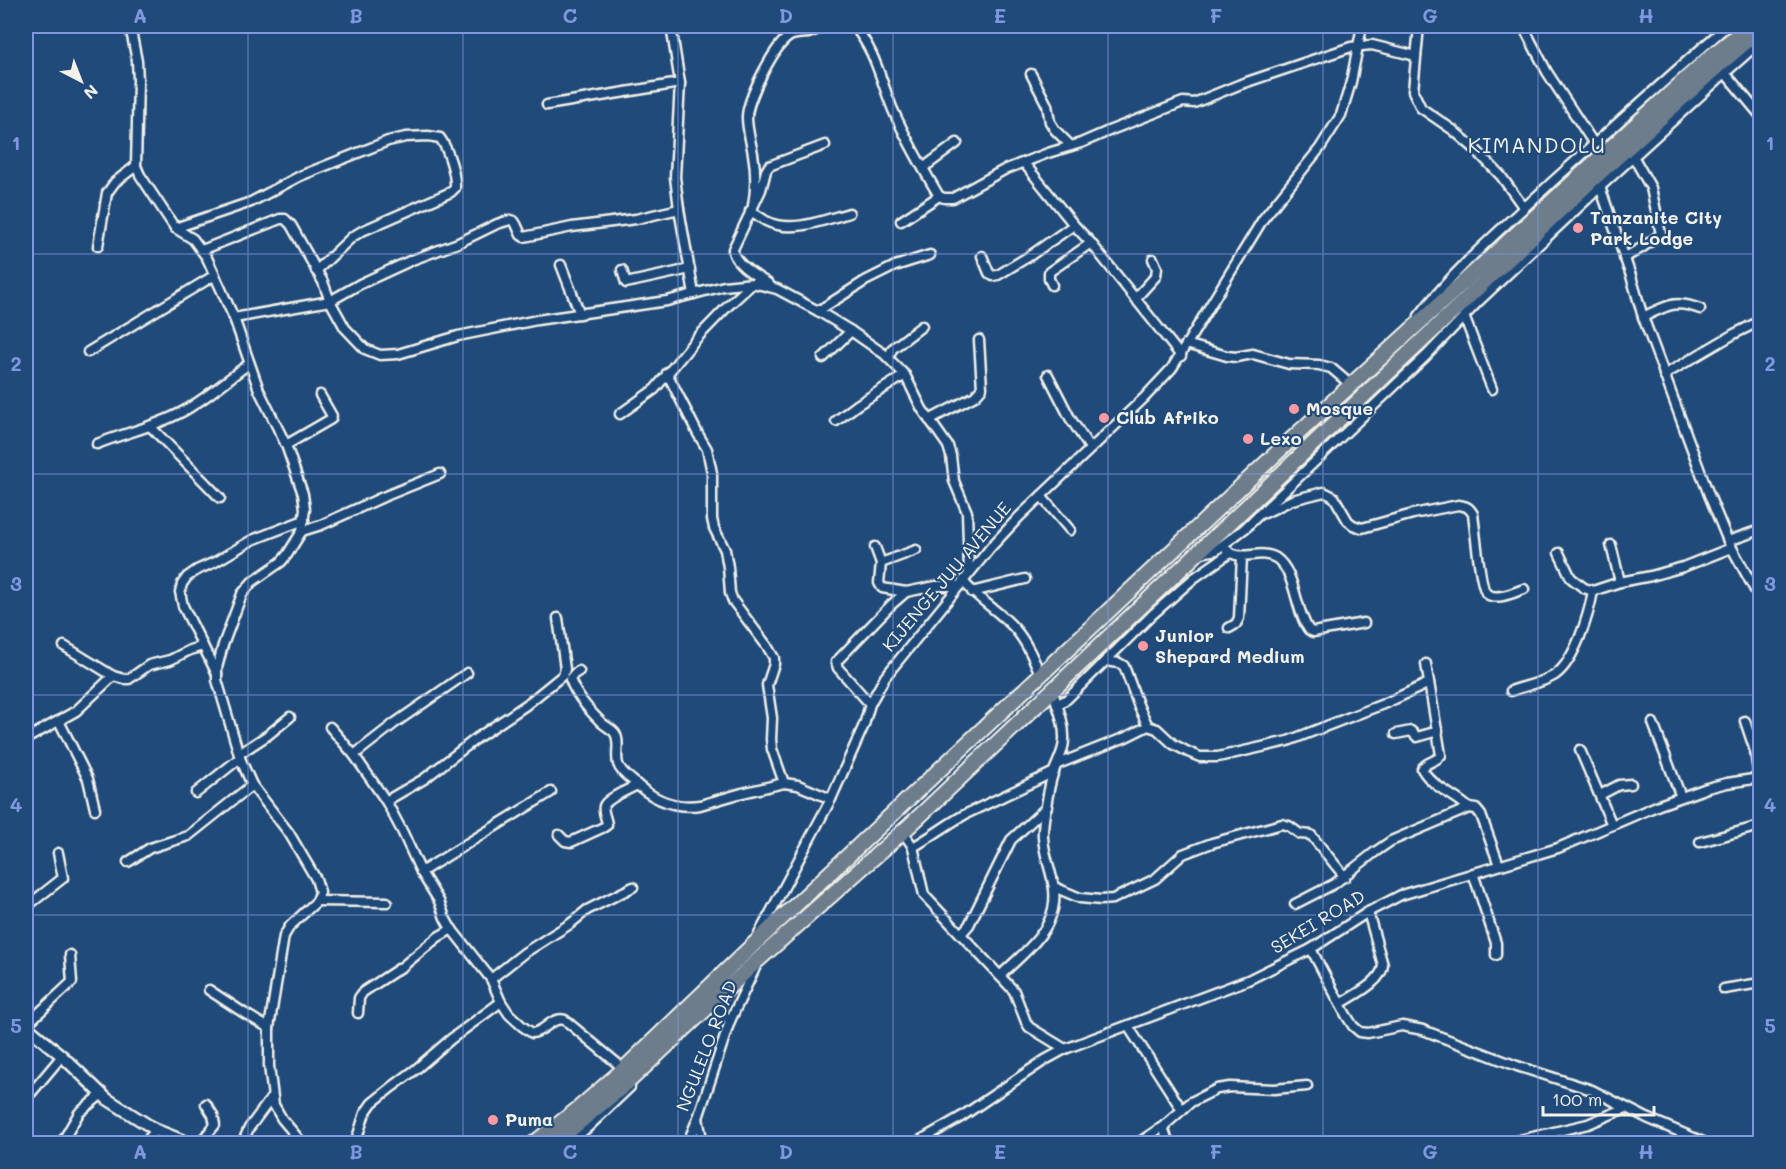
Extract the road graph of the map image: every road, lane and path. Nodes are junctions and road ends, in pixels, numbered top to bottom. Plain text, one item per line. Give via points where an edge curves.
1 (130, 26) edge
2 (671, 26) edge
3 (825, 26) edge
4 (854, 26) edge
5 (1362, 26) edge
6 (1419, 26) edge
7 (1523, 26) edge
8 (1727, 26) edge
9 (1749, 26) edge
10 (1761, 30) edge
11 (1761, 42) edge
12 (1359, 45) junction
13 (1416, 56) junction
14 (1725, 73) junction
15 (1031, 74) dead end
16 (680, 83) junction
17 (546, 105) dead end
18 (1761, 114) edge
19 (957, 143) dead end
20 (1594, 144) junction
21 (825, 145) dead end
22 (1071, 146) junction
23 (1633, 156) junction
24 (1024, 163) junction
25 (136, 166) junction
26 (923, 168) junction
27 (1600, 187) junction
28 (939, 196) junction
29 (752, 208) junction
30 (1524, 208) junction
31 (679, 209) junction
32 (849, 213) dead end
33 (901, 221) dead end
34 (1074, 225) junction
35 (175, 228) junction
36 (1091, 243) junction
37 (98, 246) dead end
38 (202, 250) junction
39 (930, 255) dead end
40 (981, 256) dead end
41 (1624, 258) junction
42 (1153, 259) dead end
43 (561, 265) dead end
44 (690, 269) junction
45 (622, 270) dead end
46 (316, 271) junction
47 (215, 275) junction
48 (753, 283) junction
49 (1052, 285) dead end
50 (777, 289) junction
51 (694, 294) junction
52 (1135, 299) junction
53 (330, 301) junction
54 (1700, 309) dead end
55 (818, 311) junction
56 (580, 314) junction
57 (1464, 316) junction
58 (1643, 317) junction
59 (234, 318) junction
60 (1761, 321) edge
61 (922, 326) dead end
62 (851, 331) junction
63 (979, 340) dead end
64 (1400, 340) junction
65 (1186, 344) junction
66 (88, 352) dead end
67 (1181, 356) junction
68 (823, 358) dead end
69 (889, 358) junction
70 (249, 364) junction
71 (667, 373) junction
72 (905, 375) junction
73 (1048, 375) dead end
74 (1664, 375) junction
75 (1351, 385) junction
76 (1492, 389) dead end
77 (320, 395) dead end
78 (620, 414) dead end
79 (928, 420) junction
80 (836, 421) dead end
81 (150, 426) junction
82 (96, 444) dead end
83 (286, 445) junction
84 (1090, 448) junction
85 (440, 474) dead end
86 (1041, 496) junction
87 (220, 498) dead end
88 (304, 520) junction
89 (1245, 528) junction
90 (1070, 530) dead end
91 (1761, 530) edge
92 (302, 531) junction
93 (1730, 544) junction
94 (1611, 545) dead end
95 (875, 547) dead end
96 (1226, 549) junction
97 (916, 550) dead end
98 (1559, 553) dead end
99 (1197, 554) junction
100 (1242, 556) junction
101 (881, 563) junction
102 (1025, 579) dead end
103 (964, 581) junction
104 (1620, 582) junction
105 (1524, 589) dead end
106 (1593, 591) junction
107 (906, 592) junction
108 (972, 592) junction
109 (1761, 599) edge
110 (558, 618) dead end
111 (1364, 623) dead end
112 (1229, 628) dead end
113 (64, 646) dead end
114 (203, 646) junction
115 (1106, 661) junction
116 (1426, 664) dead end
117 (579, 671) dead end
118 (467, 673) dead end
119 (217, 674) junction
120 (113, 676) junction
121 (1041, 676) junction
122 (1429, 683) junction
123 (1053, 691) junction
124 (1511, 691) dead end
125 (870, 704) junction
126 (1058, 705) junction
127 (290, 717) dead end
128 (59, 721) junction
129 (1745, 721) dead end
130 (1653, 723) dead end
131 (1148, 726) junction
132 (330, 727) dead end
133 (1438, 731) junction
134 (1396, 734) dead end
135 (26, 739) edge
136 (1580, 750) dead end
137 (354, 755) junction
138 (240, 756) junction
139 (1056, 768) junction
140 (1760, 778) edge
141 (784, 783) junction
142 (1630, 784) dead end
143 (252, 785) junction
144 (637, 785) junction
145 (551, 792) dead end
146 (196, 793) dead end
147 (1600, 795) junction
148 (1682, 797) junction
149 (831, 799) junction
150 (386, 801) junction
151 (1047, 807) junction
152 (1469, 808) junction
153 (95, 809) dead end
154 (895, 812) junction
155 (1612, 825) junction
156 (1761, 825) edge
157 (905, 830) junction
158 (559, 835) dead end
159 (1700, 842) dead end
160 (858, 847) junction
161 (913, 847) junction
162 (58, 853) dead end
163 (128, 862) dead end
164 (869, 862) junction
165 (1499, 865) junction
166 (421, 872) junction
167 (1473, 873) junction
168 (1345, 877) junction
169 (633, 887) dead end
170 (1054, 887) junction
171 (318, 901) junction
172 (387, 902) dead end
173 (1295, 903) dead end
174 (26, 907) edge
175 (1368, 912) junction
176 (452, 929) junction
177 (961, 934) junction
178 (753, 945) junction
179 (1311, 949) junction
180 (70, 955) dead end
181 (1496, 955) dead end
182 (758, 960) junction
183 (1000, 976) junction
184 (491, 979) junction
185 (1761, 983) edge
186 (1724, 989) dead end
187 (210, 990) dead end
188 (501, 1002) junction
189 (712, 1003) junction
190 (1340, 1004) junction
191 (358, 1013) dead end
192 (730, 1021) junction
193 (26, 1025) edge
194 (1128, 1026) junction
195 (269, 1028) junction
196 (665, 1049) junction
197 (1065, 1049) junction
198 (62, 1056) junction
199 (618, 1064) dead end
200 (1307, 1086) dead end
201 (31, 1093) dead end
202 (102, 1094) junction
203 (272, 1097) junction
204 (206, 1104) dead end
205 (1626, 1108) junction
206 (1182, 1110) junction
207 (698, 1118) junction
208 (1163, 1127) junction
209 (156, 1130) junction
210 (62, 1143) edge
211 (144, 1143) edge
212 (191, 1143) edge
213 (199, 1143) edge
214 (242, 1143) edge
215 (303, 1143) edge
216 (355, 1143) edge
217 (533, 1143) edge
218 (553, 1143) edge
219 (568, 1143) edge
220 (687, 1143) edge
221 (703, 1143) edge
222 (914, 1143) edge
223 (1137, 1143) edge
224 (1169, 1143) edge
225 (1503, 1143) edge
226 (1708, 1143) edge

1 - 25 street via 138,80
2 - 16 street
3 - 29 street via 795,34 782,43 749,104 747,117 755,180
4 - 26 street via 873,54 892,108
5 - 12 street, KIJENGE JUU AVENUE
6 - 13 street
7 - 20 street via 1547,72
8 - 20 street
9 - 64 highway
10 - 99 highway via 1595,177
11 - 14 street
12 - 13 street
12 - 22 street via 1194,103 1184,102
12 - 65 street, KIJENGE JUU AVENUE via 1341,115 1263,219
13 - 30 street via 1413,91 1421,108 1475,149
14 - 18 street
14 - 23 street
15 - 22 street via 1047,105 1050,122
16 - 17 street
16 - 31 street via 675,170
19 - 26 street
20 - 30 street
21 - 29 street via 771,165
22 - 24 street
23 - 27 street
23 - 41 street via 1651,188 1661,234
24 - 28 street via 953,198
24 - 34 street
25 - 35 street
25 - 37 street via 107,193
26 - 28 street
27 - 41 street
27 - 57 street
28 - 33 street
29 - 32 street via 766,222 792,227
29 - 50 street via 732,253 753,274
30 - 64 street via 1437,292
31 - 44 street
31 - 53 street via 524,237 510,220 412,260
34 - 36 street
34 - 40 street via 998,275 989,273
35 - 38 street via 194,239
35 - 46 street via 251,202 300,176 388,141 440,138 454,174 455,188 362,231
36 - 49 street via 1049,272
36 - 52 street
38 - 46 street via 285,219
38 - 47 street
39 - 55 street via 872,277
41 - 58 street
42 - 52 street via 1156,276
43 - 56 street
44 - 45 street via 626,283
44 - 51 street
46 - 53 street
47 - 59 street
47 - 66 street
48 - 50 street
48 - 51 street
48 - 71 street via 710,323
50 - 55 street
51 - 56 street
52 - 67 street
53 - 56 street via 354,338 380,355
53 - 59 street
54 - 58 street via 1672,304
55 - 62 street
57 - 76 street
57 - 89 street
58 - 74 street
59 - 70 street
60 - 74 street
61 - 69 street via 892,349
62 - 68 street
62 - 69 street
63 - 79 street via 982,388 975,396
64 - 75 highway
65 - 67 street, KIJENGE JUU AVENUE
65 - 75 street via 1236,357 1253,354 1289,364 1319,365 1331,368
67 - 84 street, KIJENGE JUU AVENUE via 1161,381
69 - 72 street
70 - 81 street via 190,408
70 - 83 street
71 - 78 street via 655,389
71 - 141 street via 707,449 712,473 712,519 725,550 733,601 774,658 767,685 771,739
72 - 79 street
72 - 80 street
73 - 84 street
74 - 93 street
75 - 121 highway
77 - 83 street via 332,419
79 - 103 street via 948,446 954,481 967,512
81 - 82 street
81 - 87 street
83 - 88 street via 303,494
84 - 86 street, KIJENGE JUU AVENUE
85 - 92 street
86 - 90 street
86 - 103 street, KIJENGE JUU AVENUE
88 - 92 street
88 - 114 street via 252,540 187,577 180,592
89 - 96 street
89 - 105 street via 1279,505 1324,492 1334,497 1348,521 1362,528 1413,514 1465,506 1473,514 1485,592 1498,597
91 - 93 street
92 - 119 street via 281,562 242,594
93 - 104 street via 1690,564
93 - 109 street
94 - 104 street
95 - 101 street
96 - 99 street
96 - 100 street
96 - 115 street
97 - 101 street
98 - 106 street via 1571,578
99 - 123 highway
100 - 111 street via 1264,554 1280,562 1309,630
100 - 112 street via 1239,618
101 - 107 street via 880,586
102 - 108 street
103 - 107 street
103 - 108 street
103 - 125 street, KIJENGE JUU AVENUE via 891,670
104 - 106 street
106 - 124 street via 1584,628 1558,673
107 - 125 street via 836,663
108 - 121 street via 1016,630
110 - 150 street via 563,675 424,778
113 - 120 street
114 - 119 street
114 - 120 street via 149,665 129,678
115 - 126 street
115 - 131 street via 1124,666
116 - 122 street
117 - 144 street via 570,679 573,688 614,732 618,764
118 - 137 street
119 - 138 street
120 - 128 street via 76,711
121 - 154 highway
122 - 131 street via 1288,741 1218,757 1188,752
122 - 133 street
123 - 126 street
123 - 157 highway
125 - 149 street, KIJENGE JUU AVENUE
126 - 139 street via 1064,741
127 - 138 street
128 - 135 street
128 - 153 street via 88,779
129 - 140 street
130 - 148 street
131 - 139 street
132 - 137 street
133 - 134 street via 1416,737 1411,731
133 - 152 street via 1441,756 1424,765 1423,771 1434,784
136 - 147 street
137 - 150 street
138 - 143 street
138 - 146 street
139 - 151 street
139 - 161 street
140 - 148 street, SEKEI ROAD
141 - 144 street via 689,807 658,799
141 - 149 street
142 - 147 street
143 - 163 street via 188,836 150,848
143 - 171 street via 289,833 316,879
144 - 158 street via 604,805 604,827 571,842
145 - 166 street
147 - 155 street
148 - 155 street, SEKEI ROAD
149 - 178 street, KIJENGE JUU AVENUE
150 - 166 street
151 - 170 street via 1043,837
151 - 177 street via 1011,840
152 - 165 street via 1481,815
152 - 168 street via 1392,841
154 - 157 highway
154 - 160 highway
155 - 165 street, SEKEI ROAD via 1558,848
156 - 159 street
157 - 161 street
157 - 164 highway
160 - 164 highway
160 - 178 highway
161 - 177 street via 923,893
162 - 174 street via 63,878
164 - 182 highway
165 - 167 street, SEKEI ROAD
166 - 176 street
167 - 175 street, SEKEI ROAD via 1401,895
167 - 181 street via 1495,940
168 - 170 street via 1311,835 1282,824 1183,854 1155,879 1113,899 1080,898
168 - 173 street
169 - 184 street via 587,910
170 - 183 street via 1047,927
171 - 172 street
171 - 195 street via 284,936
175 - 179 street, SEKEI ROAD
175 - 190 street via 1383,971 1376,981
176 - 184 street
176 - 191 street via 363,992
177 - 183 street
178 - 217 highway via 624,1069
179 - 190 street
179 - 194 street, SEKEI ROAD via 1248,980
180 - 193 street via 72,982
182 - 189 highway
182 - 192 street, NGULELO ROAD
183 - 197 street via 1014,992 1029,1027
184 - 188 street
185 - 186 street
187 - 195 street
188 - 199 street via 532,1033 540,1032 557,1019 566,1020
188 - 216 street via 372,1103
189 - 192 street
189 - 196 highway
190 - 205 street via 1360,1032 1397,1026 1416,1028 1592,1090
192 - 207 street, NGULELO ROAD
193 - 198 street
194 - 197 street, SEKEI ROAD
194 - 206 street
195 - 203 street
196 - 218 highway
196 - 219 street via 623,1095
197 - 222 street, SEKEI ROAD
198 - 201 street
198 - 202 street
200 - 206 street via 1217,1089
202 - 209 street
202 - 210 street via 79,1113
203 - 214 street
203 - 215 street via 277,1112
204 - 213 street via 215,1125
205 - 225 street via 1577,1127
205 - 226 street
206 - 208 street
207 - 220 street, NGULELO ROAD
207 - 221 street
208 - 223 street
208 - 224 street
209 - 211 street
209 - 212 street

